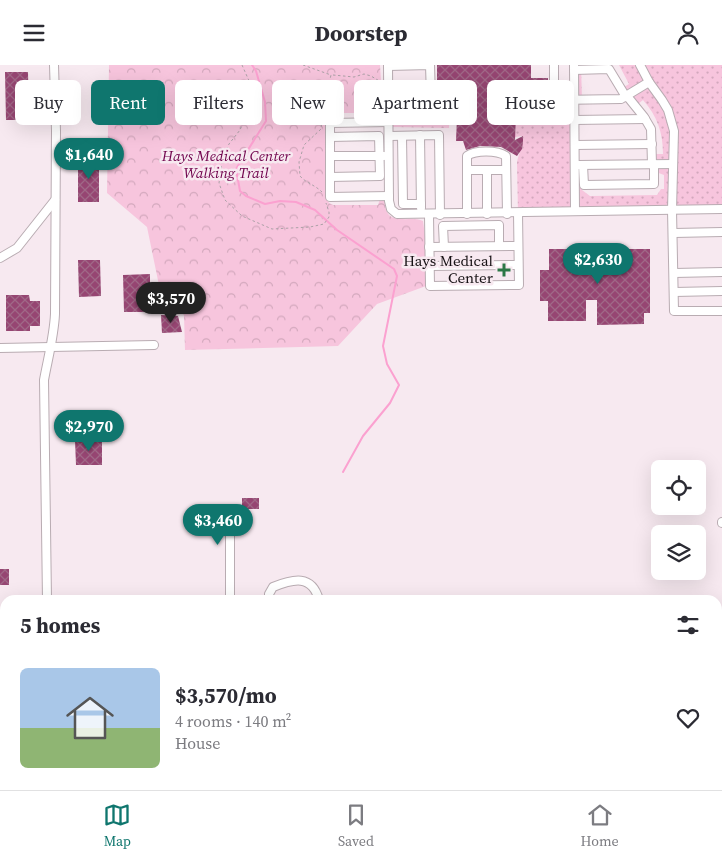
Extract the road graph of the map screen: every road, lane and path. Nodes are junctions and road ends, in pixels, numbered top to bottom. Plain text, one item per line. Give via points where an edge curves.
1 (54, 65) edge
2 (242, 65) edge
3 (303, 65) edge
4 (388, 65) edge
5 (554, 65) edge
6 (640, 65) edge
7 (574, 68) edge
8 (332, 75) junction
9 (376, 80) edge
10 (388, 80) edge
11 (430, 80) edge
12 (555, 80) edge
13 (649, 83) junction
14 (627, 96) junction
15 (574, 100) edge
16 (645, 119) junction
17 (574, 120) edge
18 (354, 123) edge
19 (388, 125) edge
20 (574, 125) edge
21 (420, 135) junction
22 (389, 136) junction
23 (402, 136) junction
24 (330, 137) junction
25 (652, 144) junction
26 (574, 145) junction
27 (330, 156) junction
28 (380, 156) junction
29 (389, 156) junction
30 (653, 164) junction
31 (673, 164) junction
32 (579, 165) junction
33 (506, 169) junction
34 (467, 170) junction
35 (487, 170) junction
36 (330, 177) junction
37 (389, 196) junction
38 (55, 200) junction
39 (420, 204) junction
40 (722, 209) edge
41 (672, 210) junction
42 (575, 211) junction
43 (518, 213) junction
44 (467, 214) junction
45 (487, 214) junction
46 (507, 214) junction
47 (425, 215) junction
48 (440, 215) junction
49 (722, 232) edge
50 (674, 233) junction
51 (518, 245) junction
52 (499, 246) junction
53 (429, 247) junction
54 (444, 247) junction
55 (0, 258) edge
56 (518, 265) junction
57 (430, 266) junction
58 (674, 273) junction
59 (722, 273) edge
60 (722, 291) edge
61 (674, 292) junction
62 (722, 311) edge
63 (154, 345) dead end
64 (50, 347) junction
65 (0, 348) edge
66 (237, 511) dead end
67 (47, 595) edge
68 (230, 595) edge
69 (269, 595) edge
70 (316, 595) edge

1 - 38 street
2 - 8 path via 250,83 249,109 223,156 219,183 225,200 242,216 272,229 310,227 326,220 329,212 322,192 306,182 298,169 304,145 320,129
3 - 8 path
4 - 10 street
4 - 11 street via 430,65
5 - 12 street
6 - 13 street
7 - 14 street via 609,69
8 - 9 path via 367,75
13 - 14 street
13 - 31 street via 672,120
14 - 15 street via 621,99
14 - 16 street
16 - 17 street
16 - 25 street via 651,129
18 - 24 street via 330,123
19 - 22 street
20 - 26 street
21 - 23 street
21 - 39 street
21 - 48 street via 439,135
22 - 23 street
22 - 29 street
23 - 39 street via 403,204
24 - 27 street
24 - 28 street via 379,136
25 - 26 street
25 - 30 street
26 - 32 street
27 - 28 street
27 - 36 street
28 - 29 street
28 - 36 street via 380,176
29 - 37 street
30 - 31 street
30 - 32 street
30 - 32 street via 654,184 594,185 584,185
31 - 41 street
32 - 42 street
33 - 34 street via 506,156 502,153 473,153 466,156
33 - 35 street
33 - 46 street
34 - 35 street
34 - 44 street
35 - 45 street
36 - 37 street via 330,197
37 - 47 street via 390,207 395,213
38 - 55 street via 17,248
38 - 64 street via 55,314
39 - 47 street
40 - 41 street
41 - 42 street
41 - 50 street
42 - 43 street
43 - 46 street
43 - 51 street
44 - 45 street
44 - 48 street
45 - 46 street
47 - 48 street
47 - 53 street
49 - 50 street
50 - 58 street
51 - 52 street
51 - 56 street
52 - 54 street
52 - 54 street via 499,225 443,226
53 - 54 street
53 - 57 street
56 - 57 street
56 - 57 street via 518,285 430,286
58 - 59 street
58 - 61 street
60 - 61 street
61 - 62 street via 674,311
63 - 64 street
64 - 65 street
64 - 67 street via 44,380
66 - 68 street via 230,517
69 - 70 street via 273,587 301,579 308,582

